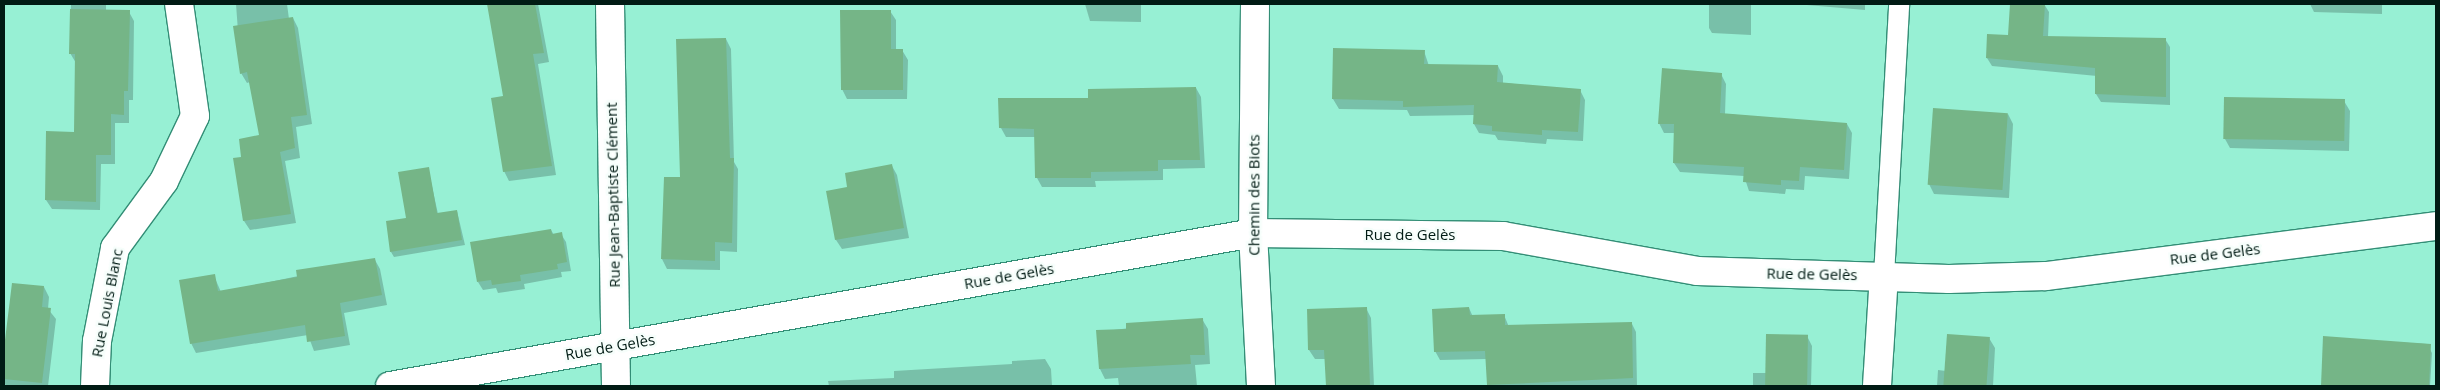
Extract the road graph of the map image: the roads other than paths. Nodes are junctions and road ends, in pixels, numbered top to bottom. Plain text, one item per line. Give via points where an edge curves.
1 (179, 4) edge
2 (610, 4) edge
3 (1254, 4) edge
4 (1899, 4) edge
5 (2436, 226) edge
6 (1253, 233) junction
7 (1884, 276) junction
8 (616, 346) junction
9 (95, 386) edge
10 (390, 386) edge
11 (616, 386) edge
12 (1261, 386) edge
13 (1877, 386) edge

1 - 9 street, Rue Louis Blanc via 195,116 164,181 115,248 97,341
2 - 8 street, Rue Jean-Baptiste Clément
3 - 6 street, Chemin des Biots
4 - 7 lane
5 - 7 street, Rue de Gelès via 2046,276 1950,279
6 - 7 street, Rue de Gelès via 1503,236 1697,271
6 - 8 street, Rue de Gelès
6 - 12 street, Chemin des Biots
7 - 13 street
8 - 10 street, Rue de Gelès
8 - 11 street, Rue Jean-Baptiste Clément

